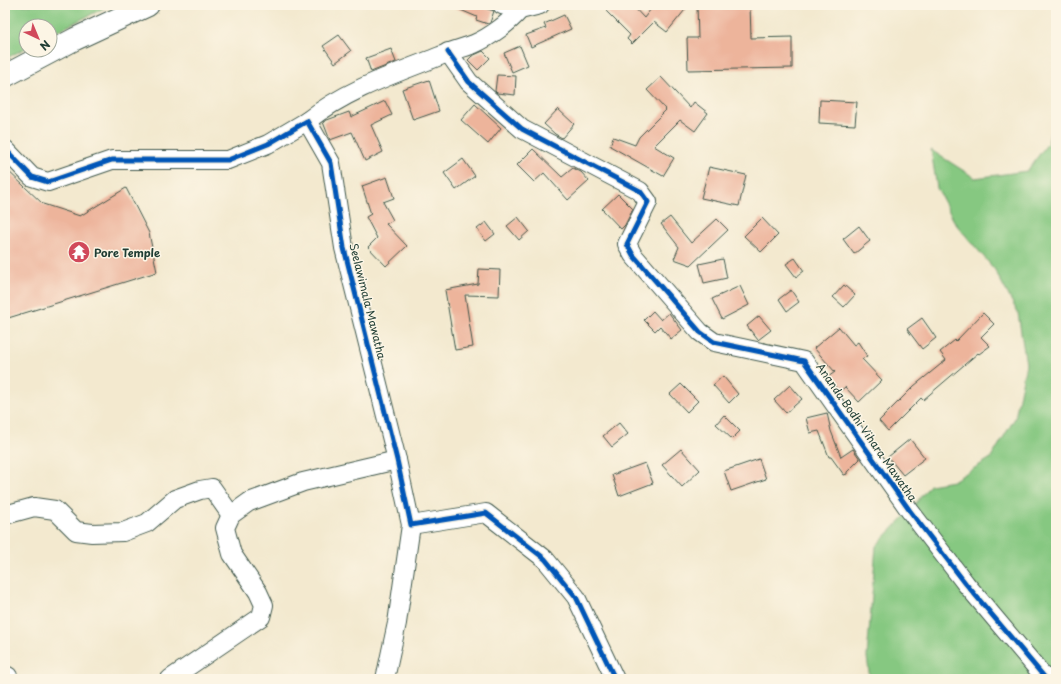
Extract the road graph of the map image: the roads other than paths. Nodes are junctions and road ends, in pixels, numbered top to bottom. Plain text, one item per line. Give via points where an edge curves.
1 (148, 5) edge
2 (502, 5) edge
3 (540, 5) edge
4 (520, 10) junction
5 (448, 52) junction
6 (5, 76) edge
7 (307, 121) junction
8 (5, 149) edge
9 (397, 460) junction
10 (231, 515) junction
11 (5, 516) edge
12 (411, 525) junction
13 (170, 679) edge
14 (385, 679) edge
15 (614, 679) edge
16 (1046, 679) edge

1 - 6 main road via 75,39
2 - 4 street
3 - 4 street
4 - 5 street via 509,22 476,43
5 - 7 street via 363,87 319,111
5 - 16 street, Ananda Bodhi Vihara Mawatha via 469,82 522,129 640,191 648,202 628,244 633,255 700,332 714,342 804,361 910,511 966,584
7 - 8 street via 268,144 228,160 112,160 48,182 32,176
7 - 9 street, Seelawimala Mawatha via 331,163 344,248
9 - 10 street via 303,482 250,502
9 - 12 street, Seelawimala Mawatha
10 - 11 street via 212,488 175,499 147,523 123,532 76,532 55,510 34,507
10 - 13 street via 225,528 232,554 264,605 261,617
12 - 14 street via 397,622
12 - 15 street via 486,513 545,559 576,597

